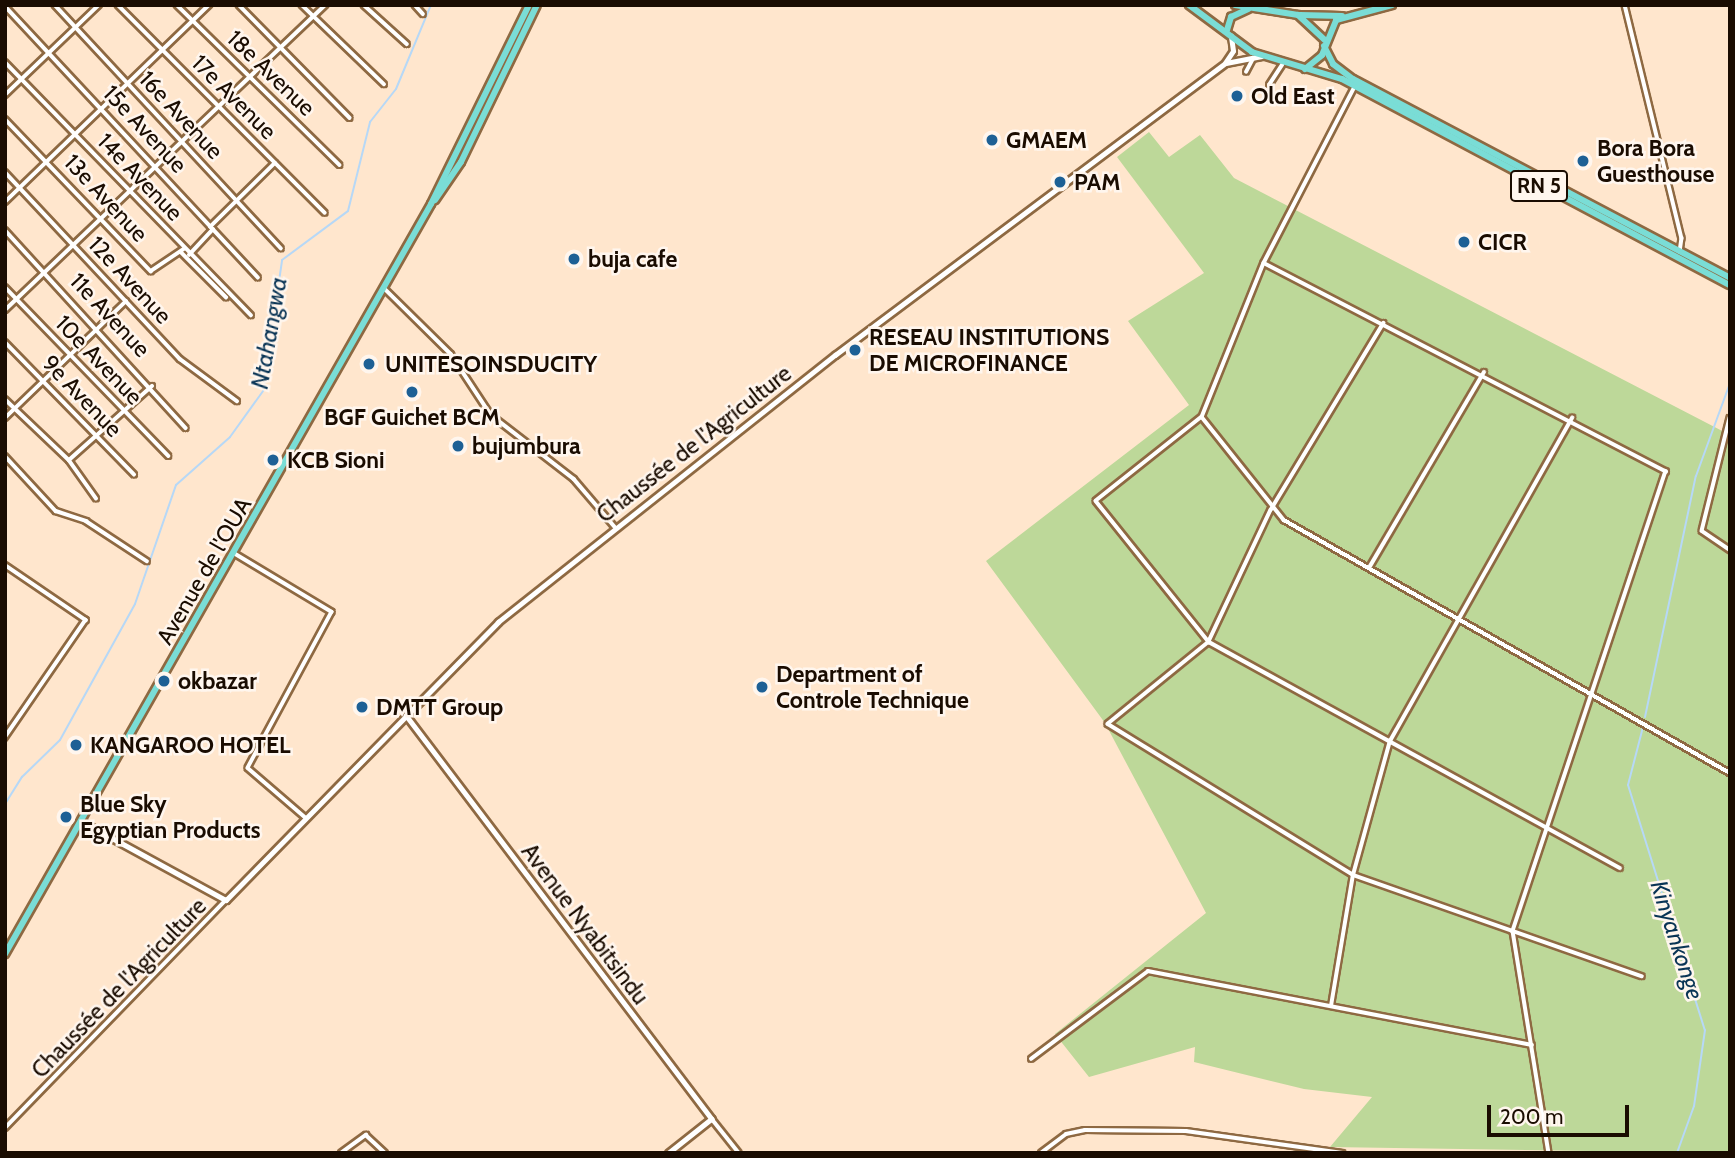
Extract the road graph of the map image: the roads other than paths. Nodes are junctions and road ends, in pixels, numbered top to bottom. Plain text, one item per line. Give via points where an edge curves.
1 (55, 5) edge
2 (99, 5) edge
3 (118, 5) edge
4 (177, 5) edge
5 (209, 5) edge
6 (239, 5) edge
7 (302, 5) edge
8 (325, 5) edge
9 (364, 5) edge
10 (415, 5) edge
11 (529, 5) edge
12 (537, 5) edge
13 (1189, 5) edge
14 (1235, 5) edge
15 (1392, 5) edge
16 (1625, 5) edge
17 (5, 6) edge
18 (1251, 9) junction
19 (424, 14) dead end
20 (1298, 15) junction
21 (314, 16) junction
22 (1349, 16) junction
23 (193, 21) junction
24 (76, 28) junction
25 (1229, 32) junction
26 (1325, 43) junction
27 (407, 44) dead end
28 (280, 47) junction
29 (162, 50) junction
30 (50, 52) junction
31 (1257, 58) junction
32 (5, 62) edge
33 (1225, 63) junction
34 (1282, 65) junction
35 (1304, 70) junction
36 (1246, 72) dead end
37 (248, 75) junction
38 (22, 80) junction
39 (128, 83) junction
40 (1353, 84) junction
41 (384, 85) dead end
42 (1269, 85) dead end
43 (5, 95) edge
44 (217, 106) junction
45 (101, 108) junction
46 (350, 118) dead end
47 (5, 119) edge
48 (74, 134) junction
49 (181, 140) junction
50 (47, 160) junction
51 (457, 161) junction
52 (275, 163) junction
53 (340, 165) dead end
54 (154, 166) junction
55 (5, 172) edge
56 (20, 187) junction
57 (129, 190) junction
58 (5, 202) edge
59 (238, 202) junction
60 (326, 213) dead end
61 (101, 217) junction
62 (212, 228) junction
63 (5, 230) edge
64 (73, 244) junction
65 (281, 248) dead end
66 (183, 251) junction
67 (1678, 254) junction
68 (190, 255) junction
69 (1264, 263) junction
70 (45, 272) junction
71 (258, 277) dead end
72 (1730, 278) edge
73 (1730, 285) edge
74 (5, 287) edge
75 (384, 288) junction
76 (226, 297) dead end
77 (16, 298) junction
78 (126, 300) junction
79 (5, 310) edge
80 (251, 315) dead end
81 (1384, 323) junction
82 (97, 328) junction
83 (5, 342) edge
84 (70, 356) junction
85 (1484, 372) junction
86 (43, 381) junction
87 (152, 386) junction
88 (5, 399) edge
89 (237, 401) dead end
90 (15, 409) junction
91 (125, 412) junction
92 (1202, 417) junction
93 (5, 418) edge
94 (1572, 418) junction
95 (1730, 418) edge
96 (186, 428) dead end
97 (97, 437) junction
98 (5, 456) edge
99 (169, 456) dead end
100 (67, 460) junction
101 (134, 474) dead end
102 (96, 498) dead end
103 (1271, 510) junction
104 (615, 527) junction
105 (1730, 550) edge
106 (234, 553) junction
107 (147, 561) dead end
108 (5, 565) edge
109 (1369, 568) junction
110 (1456, 616) junction
111 (1209, 642) junction
112 (1594, 693) junction
113 (405, 715) junction
114 (5, 738) edge
115 (1390, 741) junction
116 (1730, 772) edge
117 (305, 817) junction
118 (82, 821) junction
119 (1551, 831) junction
120 (1620, 867) dead end
121 (1353, 875) junction
122 (226, 900) junction
123 (1513, 931) junction
124 (5, 954) edge
125 (1642, 976) dead end
126 (1331, 1006) junction
127 (1532, 1045) junction
128 (1031, 1059) dead end
129 (712, 1119) junction
130 (5, 1128) edge
131 (341, 1153) edge
132 (384, 1153) edge
133 (669, 1153) edge
134 (739, 1153) edge
135 (1041, 1153) edge
136 (1342, 1153) edge
137 (1549, 1153) edge

1 - 24 street, 16e Avenue
2 - 24 street
3 - 29 street, 17e Avenue
4 - 23 street, 18e Avenue
5 - 23 street
6 - 28 street
7 - 21 street
8 - 21 street
9 - 27 street
10 - 19 street
11 - 51 main road, Avenue de l'OUA
12 - 51 main road, Avenue de l'OUA
13 - 25 main road
14 - 18 main road
15 - 22 main road
16 - 67 street via 1682,238
17 - 30 street, 15e Avenue
18 - 20 main road
18 - 25 main road via 1235,13
20 - 22 main road
20 - 26 main road
21 - 28 street
21 - 41 street
22 - 26 main road via 1332,24
23 - 29 street
23 - 37 street, 18e Avenue
24 - 30 street
24 - 39 street, 16e Avenue
25 - 31 main road
25 - 33 street via 1233,51
26 - 35 main road via 1318,60
26 - 40 main road via 1333,64
28 - 37 street
28 - 46 street
29 - 39 street
29 - 44 street, 17e Avenue
30 - 38 street
30 - 45 street, 15e Avenue
31 - 33 street, Chaussée de l'Agriculture
31 - 34 main road
31 - 36 street
32 - 38 street, 14e Avenue
33 - 104 street, Chaussée de l'Agriculture
34 - 35 main road
34 - 42 street
35 - 40 main road
37 - 44 street
37 - 53 street, 18e Avenue
38 - 43 street
38 - 48 street, 14e Avenue
39 - 45 street
39 - 49 street, 16e Avenue
40 - 67 main road, RN 5
40 - 69 street
44 - 49 street
44 - 52 street, 17e Avenue
45 - 48 street
45 - 54 street, 15e Avenue
47 - 50 street, 13e Avenue
48 - 50 street
48 - 57 street, 14e Avenue
49 - 54 street
49 - 59 street, 16e Avenue
50 - 56 street
50 - 61 street, 13e Avenue
51 - 75 main road, Avenue de l'OUA
52 - 59 street
52 - 60 street, 17e Avenue
54 - 57 street
54 - 62 street, 15e Avenue
55 - 56 street, 12e Avenue
56 - 58 street
56 - 64 street, 12e Avenue
57 - 61 street
57 - 66 street, 14e Avenue
59 - 62 street
59 - 65 street, 16e Avenue
61 - 64 street
61 - 66 street, 13e Avenue via 151,271
62 - 68 street
62 - 71 street, 15e Avenue
63 - 70 street, 11e Avenue
64 - 70 street
64 - 78 street, 12e Avenue
66 - 68 street, 14e Avenue
66 - 76 street
67 - 72 main road, RN 5
67 - 73 main road, RN 5
68 - 80 street, 14e Avenue
69 - 81 street
69 - 92 street
70 - 77 street
70 - 82 street, 11e Avenue
74 - 77 street, 10e Avenue
75 - 104 street via 451,354 491,415 574,479
75 - 106 main road, Avenue de l'OUA
77 - 79 street
77 - 84 street, 10e Avenue
78 - 82 street
78 - 89 street, 12e Avenue via 180,359
81 - 85 street
81 - 103 street
82 - 84 street
82 - 87 street, 11e Avenue
83 - 86 street, 9e Avenue
84 - 86 street
84 - 91 street, 10e Avenue
85 - 94 street
85 - 109 street
86 - 90 street
86 - 97 street, 9e Avenue
87 - 91 street
87 - 96 street, 11e Avenue
88 - 90 street
90 - 93 street
90 - 100 street
91 - 97 street
91 - 99 street, 10e Avenue
92 - 103 street
92 - 111 street via 1097,501
94 - 110 street
94 - 112 street via 1666,471
95 - 105 street via 1702,531
97 - 100 street
97 - 101 street, 9e Avenue
98 - 107 street via 56,511 86,521
100 - 102 street
103 - 109 street
103 - 111 street
104 - 113 street, Chaussée de l'Agriculture via 498,622
106 - 117 street via 332,612 248,768
106 - 118 main road, Avenue de l'OUA
108 - 114 street via 86,620
109 - 110 street
110 - 112 street
110 - 115 street
111 - 115 street
111 - 121 street via 1108,724
112 - 116 street
112 - 119 street
113 - 117 street, Chaussée de l'Agriculture
113 - 129 street, Avenue Nyabitsindu
115 - 119 street
115 - 121 street
117 - 122 street, Chaussée de l'Agriculture
118 - 122 street, Chaussée de l'Agriculture
118 - 124 main road, Avenue de l'OUA
119 - 120 street
119 - 123 street
121 - 123 street
121 - 126 street
122 - 130 street, Chaussée de l'Agriculture
123 - 125 street
123 - 127 street
126 - 127 street
126 - 128 street via 1144,971
127 - 137 street
129 - 133 street
129 - 134 street, Avenue Nyabitsindu
131 - 132 street via 366,1135
135 - 136 street via 1069,1133 1097,1130 1186,1131

